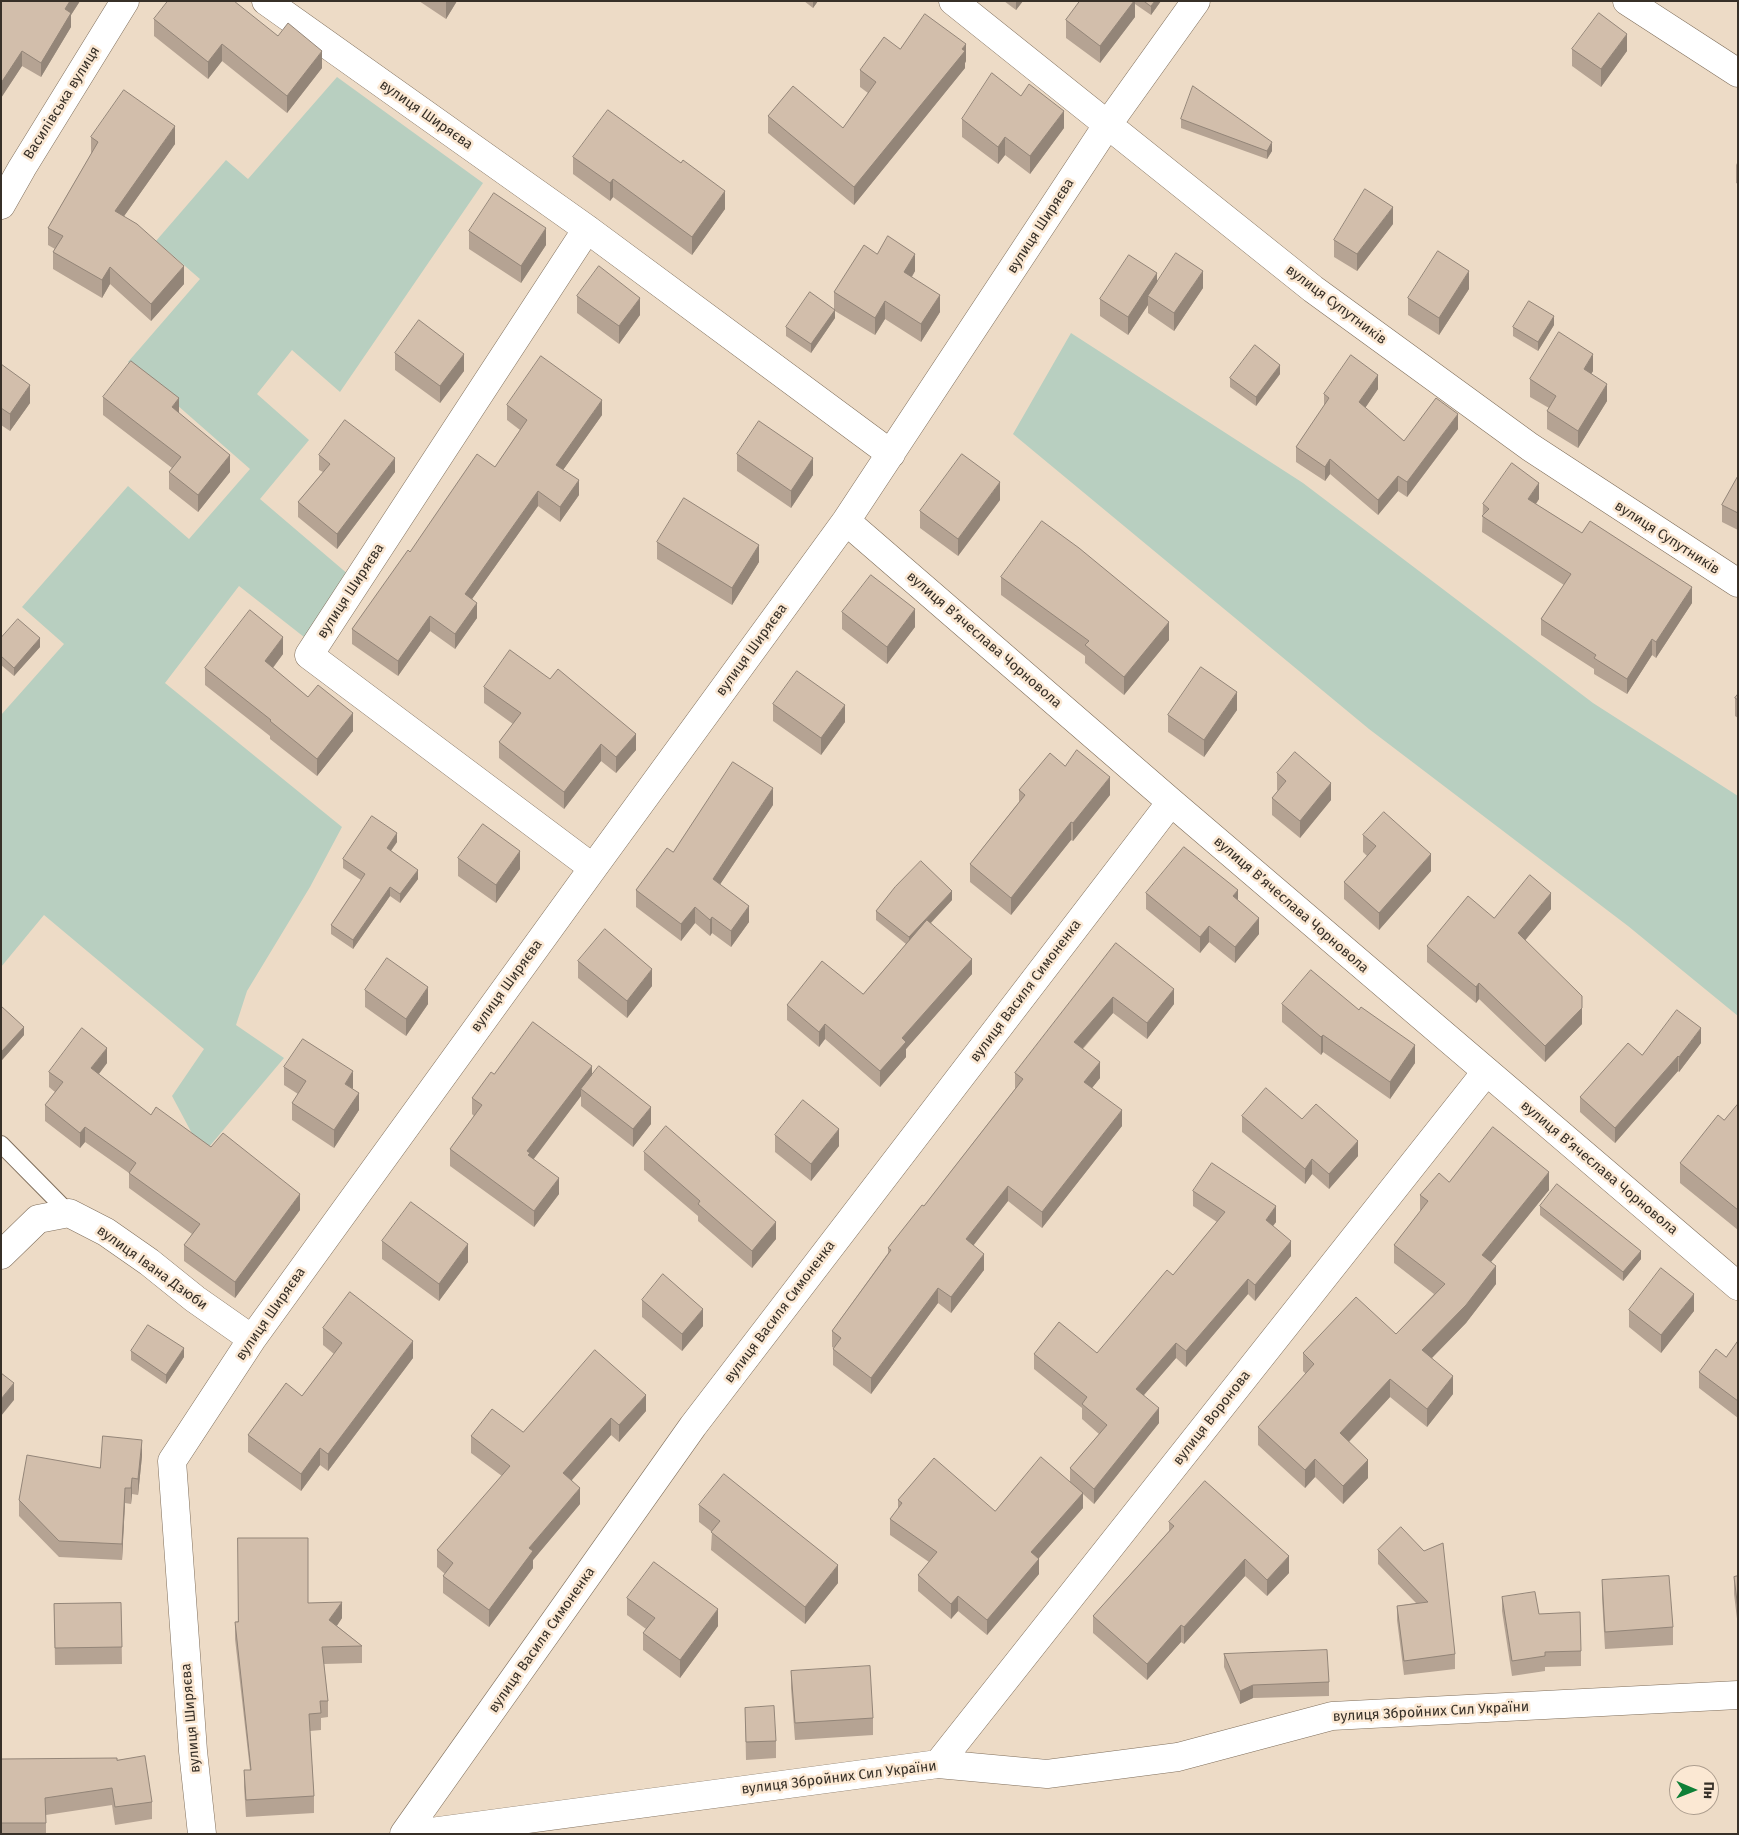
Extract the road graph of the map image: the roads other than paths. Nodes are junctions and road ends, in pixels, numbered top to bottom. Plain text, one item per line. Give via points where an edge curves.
1 (125, 1) edge
2 (266, 1) edge
3 (953, 1) edge
4 (1196, 1) edge
5 (1637, 4) edge
6 (1738, 73) edge
7 (1108, 124) junction
8 (1, 205) edge
9 (587, 229) junction
10 (892, 454) junction
11 (846, 521) junction
12 (1738, 584) edge
13 (1171, 802) junction
14 (593, 868) junction
15 (1486, 1072) junction
16 (1, 1144) edge
17 (70, 1213) junction
18 (1, 1255) edge
19 (1738, 1286) edge
20 (252, 1339) junction
21 (1738, 1696) edge
22 (938, 1764) junction
23 (202, 1834) edge
24 (404, 1834) edge
25 (416, 1834) edge

1 - 8 street, Василівська вулиця
2 - 9 street, вулиця Ширяєва
3 - 7 street, вулиця Супутників
4 - 7 street, вулиця Ширяєва
5 - 6 street
7 - 10 street, вулиця Ширяєва
7 - 12 street, вулиця Супутників via 1313,289 1530,447
9 - 10 street, вулиця Ширяєва
9 - 14 street, вулиця Ширяєва via 309,655
10 - 11 street, вулиця Ширяєва
11 - 13 street, вулиця Вʼячеслава Чорновола
11 - 14 street, вулиця Ширяєва
13 - 15 street, вулиця Вʼячеслава Чорновола
13 - 24 street, вулиця Василя Симоненка via 692,1426
14 - 20 street, вулиця Ширяєва
15 - 19 street, вулиця Вʼячеслава Чорновола
15 - 22 street, вулиця Воронова
16 - 17 lane
17 - 18 street via 38,1219
17 - 20 street, вулиця Івана Дзюби via 106,1232 150,1262
20 - 23 street, вулиця Ширяєва via 172,1461
21 - 22 street, вулиця Збройних Сил України via 1332,1716 1178,1757 1047,1774
22 - 25 street, вулиця Збройних Сил України

